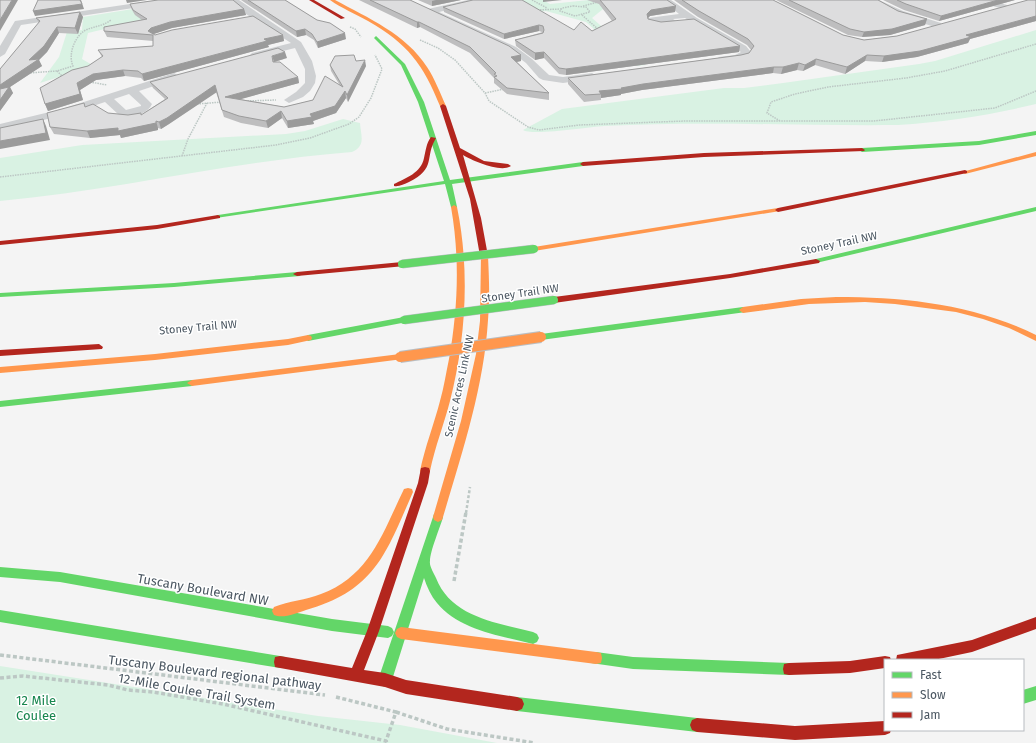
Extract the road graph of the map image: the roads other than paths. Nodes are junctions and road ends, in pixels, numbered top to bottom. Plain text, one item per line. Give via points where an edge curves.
1 (96, 0) edge
2 (110, 0) edge
3 (173, 0) edge
4 (234, 0) edge
5 (311, 0) edge
6 (332, 0) edge
7 (478, 0) edge
8 (666, 0) edge
9 (873, 0) edge
10 (980, 0) edge
11 (115, 9) junction
12 (102, 11) junction
13 (988, 11) edge
14 (255, 17) junction
15 (240, 20) edge
16 (18, 23) junction
17 (6, 24) dead end
18 (350, 24) road end
19 (925, 29) edge
20 (369, 32) dead end
21 (518, 40) edge
22 (298, 44) junction
23 (504, 44) junction
24 (0, 54) edge
25 (244, 58) edge
26 (715, 60) edge
27 (183, 74) edge
28 (603, 75) edge
29 (111, 86) road end
30 (131, 90) junction
31 (119, 94) junction
32 (107, 98) junction
33 (289, 100) road end
34 (0, 127) edge
35 (1036, 133) edge
36 (434, 138) junction
37 (458, 149) junction
38 (1036, 154) edge
39 (582, 164) junction
40 (468, 179) junction
41 (448, 182) junction
42 (382, 191) junction
43 (1036, 210) edge
44 (0, 243) edge
45 (135, 277) dead end
46 (174, 285) junction
47 (0, 295) edge
48 (404, 320) junction
49 (301, 330) dead end
50 (1036, 338) edge
51 (108, 346) dead end
52 (0, 353) edge
53 (0, 370) edge
54 (0, 404) edge
55 (428, 453) junction
56 (424, 563) junction
57 (0, 572) edge
58 (269, 614) junction
59 (0, 616) edge
60 (1036, 623) edge
61 (374, 631) junction
62 (401, 634) junction
63 (538, 640) dead end
64 (553, 643) dead end
65 (907, 659) edge
66 (884, 662) edge
67 (633, 663) junction
68 (356, 675) junction
69 (385, 680) junction
70 (1036, 693) edge
71 (1024, 698) edge
72 (884, 728) edge

1 - 12 street
2 - 11 street
3 - 11 street
4 - 14 street
5 - 18 main road
6 - 37 main road, Scenic Acres Link NW via 394,34 416,55 434,83
7 - 23 street via 428,9
8 - 26 street via 746,52 743,56
9 - 19 street via 900,13 942,24
10 - 13 street via 1007,6
11 - 12 street
12 - 16 street
14 - 15 street
14 - 22 street
16 - 17 street
16 - 24 street
20 - 36 main road, Scenic Acres Link NW via 403,64
21 - 23 street
22 - 25 street
22 - 33 street via 311,68 312,76 303,92
23 - 28 street via 524,56 547,78 563,80
27 - 30 street
29 - 31 street
30 - 31 street
30 - 32 street via 147,104 145,108 123,113
31 - 32 street
32 - 34 street via 44,118
35 - 39 main road via 979,143 910,148 704,155
36 - 41 main road, Scenic Acres Link NW
36 - 42 main road via 428,146 422,170 410,179
37 - 39 main road via 473,160 499,166
37 - 40 main road, Scenic Acres Link NW
38 - 46 main road, bridge via 830,201 670,229 402,264
39 - 40 main road
40 - 41 main road
40 - 56 main road, Scenic Acres Link NW via 482,241 486,287 483,330 476,376 458,449
41 - 42 main road
41 - 55 main road, Scenic Acres Link NW via 458,226 462,295 459,328 445,400
42 - 44 main road via 157,227
43 - 48 main road, Stoney Trail NW, bridge via 942,234 788,266
45 - 46 main road
46 - 47 main road
48 - 49 main road, Stoney Trail NW
48 - 53 main road via 288,342 155,357
50 - 54 main road, bridge via 997,321 965,312 904,302 844,299 810,301 400,358
51 - 52 main road
55 - 58 main road via 374,560 362,575 351,584 319,601
55 - 61 main road, Scenic Acres Link NW via 423,483
56 - 62 main road, Scenic Acres Link NW
56 - 63 main road via 444,604 460,616
57 - 58 main road, Tuscany Boulevard NW via 60,577
58 - 61 main road, Tuscany Boulevard NW
59 - 68 main road
60 - 65 main road via 972,646
61 - 62 main road, Tuscany Boulevard NW
61 - 68 main road, Scenic Acres Link NW
62 - 67 main road, Tuscany Boulevard NW
62 - 69 main road, Scenic Acres Link NW
64 - 67 main road
66 - 67 main road via 850,667 786,669
68 - 69 main road
69 - 72 main road via 406,687 525,705 691,725 795,732
70 - 71 main road

